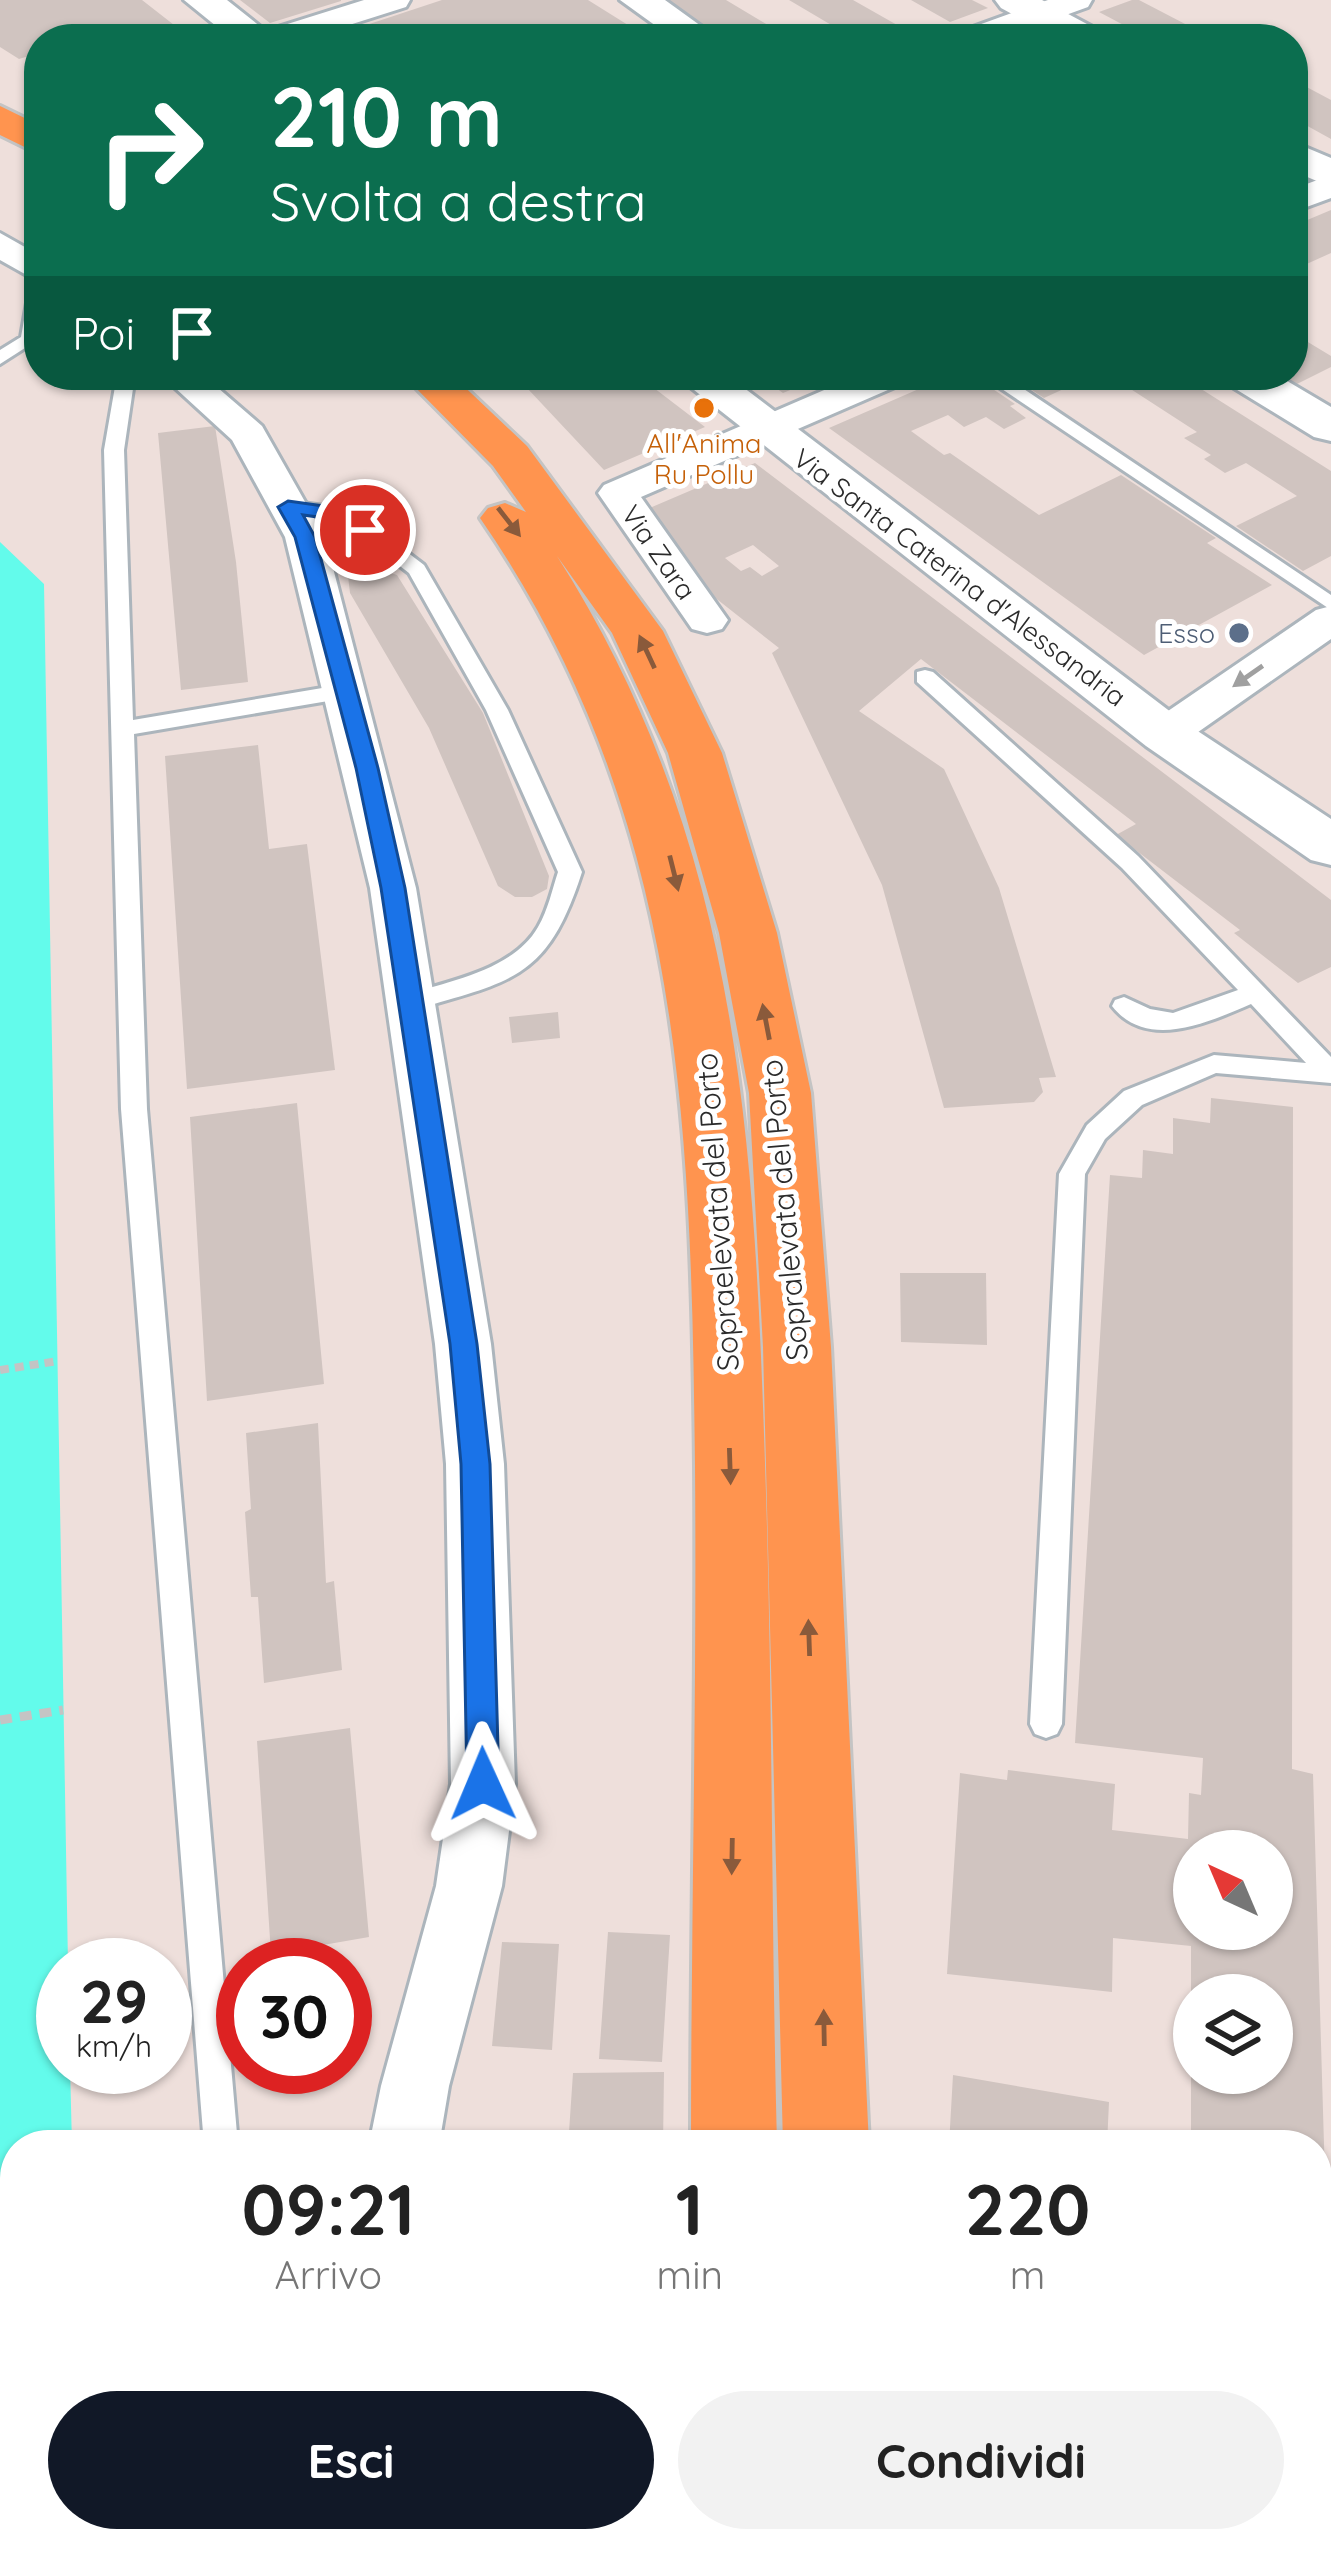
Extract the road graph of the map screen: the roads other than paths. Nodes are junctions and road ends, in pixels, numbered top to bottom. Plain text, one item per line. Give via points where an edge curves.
1 (203, 0) edge
2 (394, 0) edge
3 (639, 0) edge
4 (1077, 0) edge
5 (1027, 7) edge
6 (236, 24) edge
7 (320, 24) edge
8 (677, 24) edge
9 (997, 24) edge
10 (1058, 24) edge
11 (124, 390) edge
12 (197, 390) edge
13 (389, 390) edge
14 (442, 390) edge
15 (717, 390) edge
16 (856, 390) edge
17 (1012, 390) edge
18 (1269, 390) edge
19 (766, 428) junction
20 (1331, 428) edge
21 (288, 507) junction
22 (1331, 604) edge
23 (1331, 619) edge
24 (707, 620) dead end
25 (926, 677) dead end
26 (346, 691) junction
27 (122, 729) junction
28 (1165, 734) junction
29 (1331, 779) edge
30 (1318, 838) edge
31 (1252, 994) junction
32 (410, 1001) junction
33 (1124, 1006) dead end
34 (1331, 1074) edge
35 (762, 1348) junction
36 (1046, 1724) dead end
37 (220, 2130) edge
38 (407, 2130) edge
39 (734, 2130) edge
40 (825, 2130) edge

1 - 6 street
2 - 7 street
3 - 8 street
4 - 5 street
5 - 9 street
5 - 10 street
11 - 27 lane via 114,450
12 - 21 street via 248,434
13 -> 35 main road, Sopraelevata del Porto via 454,453 521,538 638,754 700,992 719,1151
35 -> 14 main road, Sopralevata del Porto via 780,1093 748,933 694,753 638,631 511,456
15 - 19 street, Via Santa Caterina d'Alessandria
16 - 19 street, Via Zara
17 - 22 lane
18 - 20 street
19 - 24 street, Via Zara via 618,493
19 - 28 street, Via Santa Caterina d'Alessandria
21 - 26 street via 305,537
21 - 32 lane via 345,514 417,569 497,710 570,872 538,946 483,979
23 -> 28 street
25 - 31 lane via 1130,862
26 - 27 lane
26 - 32 street via 393,888
27 - 37 lane via 134,1109
28 - 30 street, Via Santa Caterina d'Alessandria
29 - 30 street
31 - 33 lane via 1171,1025 1147,1022
31 - 34 lane
32 - 38 street via 464,1344 483,1784 470,1886
34 - 36 lane via 1214,1064 1133,1099 1096,1132 1072,1174
35 -> 39 main road, Sopraelevata del Porto via 735,1629
40 -> 35 main road, Sopralevata del Porto

